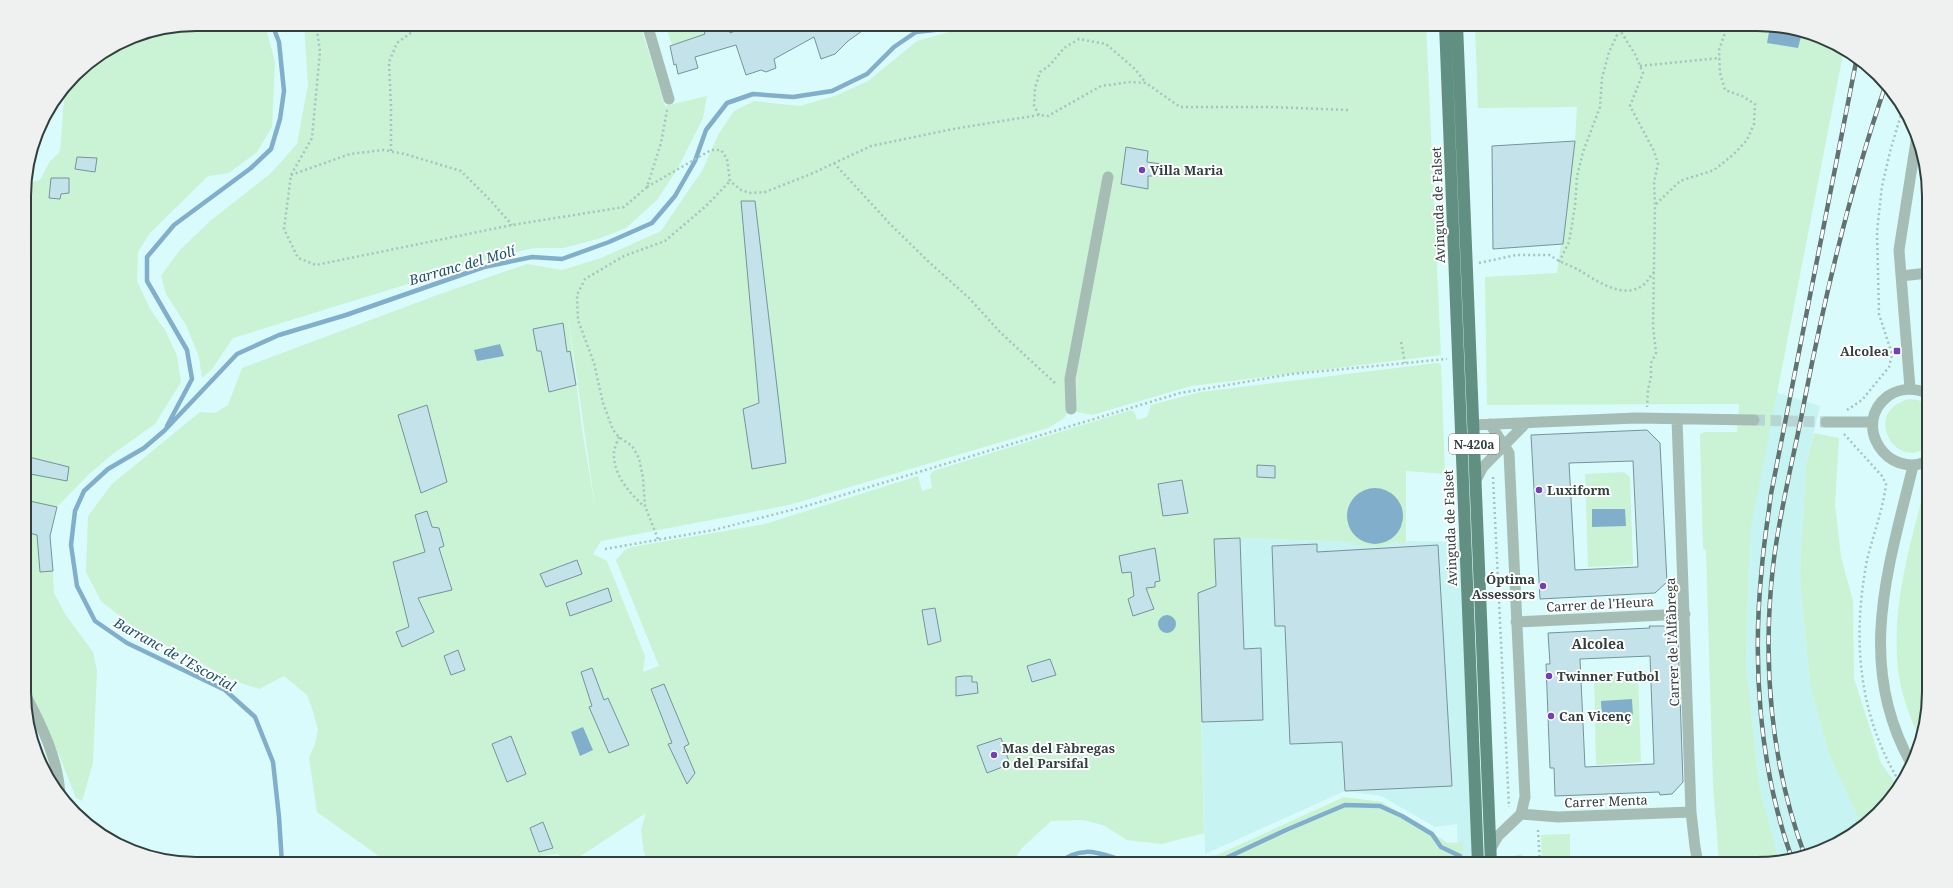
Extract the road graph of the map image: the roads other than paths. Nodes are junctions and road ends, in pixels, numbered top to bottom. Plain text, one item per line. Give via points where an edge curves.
1 (649, 31) edge
2 (1445, 31) edge
3 (1457, 31) edge
4 (669, 99) road end
5 (1915, 151) edge
6 (1108, 178) dead end
7 (1922, 273) edge
8 (1901, 276) junction
9 (1910, 388) junction
10 (1922, 391) edge
11 (1071, 404) road end
12 (1677, 419) junction
13 (1754, 420) tunnel mouth
14 (1873, 422) junction
15 (1526, 423) junction
16 (1831, 423) tunnel mouth
17 (1490, 424) junction
18 (1473, 425) junction
19 (1504, 445) junction
20 (1922, 463) edge
21 (1913, 466) junction
22 (1475, 482) junction
23 (1685, 614) junction
24 (1516, 622) junction
25 (31, 706) edge
26 (1908, 758) edge
27 (60, 785) edge
28 (1691, 812) junction
29 (1521, 814) junction
30 (1491, 848) junction
31 (1478, 857) edge
32 (1492, 857) edge
33 (1697, 857) edge

1 - 4 street
2 - 31 main road, Avinguda de Falset / N-420a
3 - 18 main road, Avinguda de Falset / N-420a
5 - 8 street via 1899,250
6 - 11 street via 1078,328 1070,379
7 - 8 street
8 - 9 street
9 - 10 street
9 - 14 street via 1892,393 1882,401 1874,413
12 - 13 street
12 - 15 street
12 - 23 street, Carrer de l'Àlfàbrega
14 - 16 street
14 - 21 street via 1876,441 1889,458 1900,464
15 - 17 street
15 - 19 street
17 - 18 street
17 - 19 street
18 - 22 main road, Avinguda de Falset / N-420a
19 - 22 street via 1483,467
19 - 24 street via 1509,453
20 - 21 street
21 - 26 street via 1891,550 1883,597 1880,648 1882,683 1890,715
22 - 30 main road, Avinguda de Falset / N-420a
23 - 24 street, Carrer de l'Heura
23 - 28 street, Carrer de l'Àlfàbrega
24 - 29 street via 1525,797
25 - 27 street via 52,752
28 - 29 street, Carrer Menta via 1558,817
28 - 33 street, Carrer de l'Àlfàbrega
29 - 30 street via 1498,836
30 - 32 main road, Avinguda de Falset / N-420a

